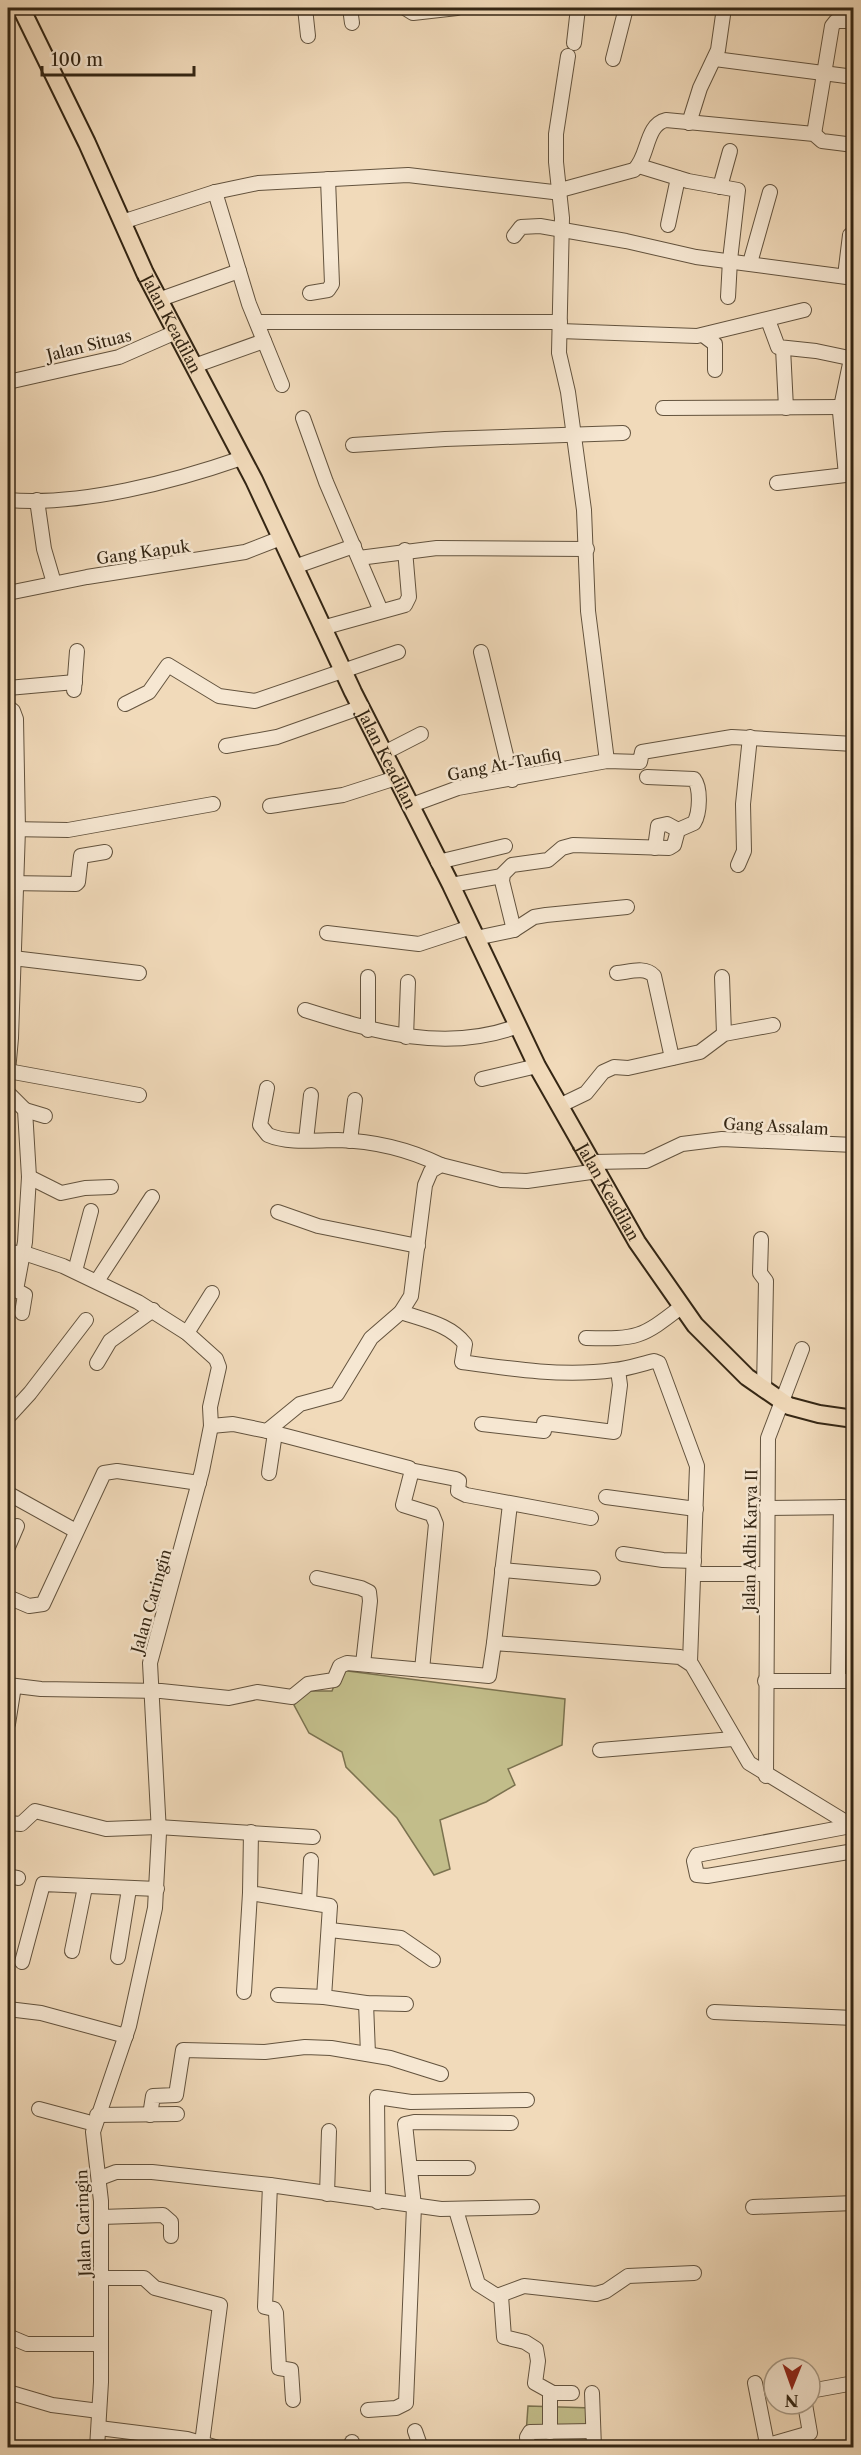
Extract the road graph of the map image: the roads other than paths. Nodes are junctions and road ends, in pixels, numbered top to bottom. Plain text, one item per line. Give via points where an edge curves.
1 (21, 8) edge
2 (305, 8) edge
3 (350, 8) edge
4 (405, 8) edge
5 (457, 8) edge
6 (579, 8) edge
7 (626, 8) edge
8 (724, 8) edge
9 (854, 21) edge
10 (352, 22) dead end
11 (308, 36) dead end
12 (574, 43) dead end
13 (568, 56) dead end
14 (613, 58) dead end
15 (714, 59) junction
16 (824, 72) junction
17 (854, 77) edge
18 (689, 123) junction
19 (814, 134) junction
20 (854, 145) edge
21 (730, 151) dead end
22 (639, 166) junction
23 (678, 178) junction
24 (328, 179) junction
25 (720, 187) junction
26 (215, 192) junction
27 (560, 192) junction
28 (770, 192) dead end
29 (122, 222) junction
30 (668, 225) dead end
31 (562, 231) junction
32 (850, 235) dead end
33 (514, 236) dead end
34 (729, 260) junction
35 (750, 263) junction
36 (239, 271) junction
37 (849, 277) edge
38 (310, 293) dead end
39 (728, 297) dead end
40 (158, 300) junction
41 (804, 310) dead end
42 (768, 320) junction
43 (257, 322) junction
44 (560, 326) junction
45 (171, 335) junction
46 (704, 335) junction
47 (264, 341) junction
48 (783, 348) junction
49 (852, 359) edge
50 (194, 366) junction
51 (715, 370) dead end
52 (8, 382) edge
53 (282, 385) dead end
54 (840, 407) junction
55 (663, 408) dead end
56 (786, 408) junction
57 (303, 418) dead end
58 (623, 433) dead end
59 (849, 433) edge
60 (575, 437) junction
61 (353, 446) dead end
62 (242, 458) junction
63 (850, 475) edge
64 (777, 483) dead end
65 (8, 500) edge
66 (37, 500) junction
67 (271, 543) junction
68 (587, 549) junction
69 (405, 550) junction
70 (356, 552) junction
71 (294, 567) junction
72 (54, 583) junction
73 (8, 593) edge
74 (381, 611) junction
75 (322, 628) junction
76 (77, 651) dead end
77 (398, 652) dead end
78 (481, 652) dead end
79 (344, 672) junction
80 (8, 688) edge
81 (125, 704) dead end
82 (8, 707) edge
83 (362, 707) junction
84 (421, 734) dead end
85 (750, 737) junction
86 (854, 744) edge
87 (226, 746) dead end
88 (384, 753) junction
89 (607, 761) junction
90 (646, 777) dead end
91 (392, 779) junction
92 (512, 780) junction
93 (213, 804) dead end
94 (270, 806) dead end
95 (410, 806) junction
96 (13, 829) edge
97 (678, 830) junction
98 (505, 846) dead end
99 (655, 848) junction
100 (105, 852) dead end
101 (12, 855) edge
102 (438, 862) junction
103 (738, 865) dead end
104 (502, 878) junction
105 (452, 887) junction
106 (12, 891) edge
107 (627, 907) dead end
108 (514, 930) junction
109 (11, 931) edge
110 (327, 933) dead end
111 (474, 933) junction
112 (13, 958) junction
113 (139, 973) dead end
114 (617, 973) dead end
115 (368, 977) dead end
116 (722, 977) dead end
117 (408, 982) dead end
118 (305, 1010) dead end
119 (773, 1025) dead end
120 (513, 1028) junction
121 (368, 1030) junction
122 (10, 1034) edge
123 (724, 1034) junction
124 (406, 1037) junction
125 (672, 1058) junction
126 (537, 1066) junction
127 (8, 1071) edge
128 (482, 1079) dead end
129 (267, 1088) dead end
130 (8, 1093) edge
131 (139, 1095) dead end
132 (311, 1095) dead end
133 (355, 1100) dead end
134 (561, 1105) junction
135 (25, 1110) junction
136 (45, 1116) dead end
137 (306, 1140) junction
138 (350, 1141) junction
139 (854, 1145) edge
140 (441, 1165) junction
141 (596, 1166) junction
142 (29, 1177) junction
143 (111, 1187) dead end
144 (152, 1197) dead end
145 (91, 1211) dead end
146 (278, 1212) dead end
147 (761, 1239) dead end
148 (418, 1246) junction
149 (8, 1252) edge
150 (24, 1254) junction
151 (75, 1271) junction
152 (97, 1281) junction
153 (212, 1293) dead end
154 (681, 1307) junction
155 (153, 1310) junction
156 (401, 1312) junction
157 (22, 1313) dead end
158 (86, 1320) dead end
159 (187, 1333) junction
160 (586, 1338) dead end
161 (802, 1349) dead end
162 (97, 1363) dead end
163 (618, 1370) junction
164 (764, 1390) junction
165 (782, 1403) junction
166 (10, 1410) edge
167 (854, 1419) edge
168 (482, 1424) dead end
169 (211, 1426) junction
170 (271, 1432) junction
171 (410, 1470) junction
172 (269, 1473) dead end
173 (199, 1483) junction
174 (11, 1495) dead end
175 (606, 1497) dead end
176 (510, 1504) junction
177 (847, 1507) edge
178 (766, 1508) junction
179 (696, 1509) junction
180 (591, 1518) dead end
181 (17, 1526) dead end
182 (76, 1531) junction
183 (8, 1547) edge
184 (622, 1554) dead end
185 (694, 1568) junction
186 (501, 1570) junction
187 (766, 1574) junction
188 (317, 1578) dead end
189 (593, 1578) dead end
190 (8, 1597) edge
191 (494, 1643) junction
192 (690, 1662) junction
193 (363, 1664) junction
194 (422, 1670) junction
195 (765, 1681) junction
196 (838, 1681) junction
197 (854, 1681) edge
198 (11, 1686) edge
199 (150, 1690) junction
200 (8, 1716) edge
201 (765, 1739) junction
202 (733, 1740) junction
203 (600, 1750) dead end
204 (745, 1759) junction
205 (766, 1776) junction
206 (8, 1823) edge
207 (158, 1827) junction
208 (852, 1827) edge
209 (251, 1832) junction
210 (313, 1837) dead end
211 (854, 1851) edge
212 (311, 1860) dead end
213 (85, 1887) junction
214 (129, 1889) junction
215 (157, 1889) junction
216 (250, 1893) junction
217 (309, 1902) junction
218 (330, 1930) junction
219 (72, 1951) dead end
220 (118, 1957) dead end
221 (433, 1960) dead end
222 (22, 1962) dead end
223 (244, 1992) dead end
224 (278, 1995) dead end
225 (324, 1997) junction
226 (366, 2003) junction
227 (405, 2004) dead end
228 (8, 2009) edge
229 (714, 2012) dead end
230 (854, 2018) edge
231 (126, 2036) junction
232 (369, 2054) junction
233 (441, 2074) dead end
234 (527, 2100) dead end
235 (39, 2109) dead end
236 (150, 2115) junction
237 (177, 2115) dead end
238 (96, 2120) junction
239 (511, 2123) dead end
240 (329, 2131) dead end
241 (410, 2168) junction
242 (468, 2169) dead end
243 (100, 2178) junction
244 (270, 2185) junction
245 (327, 2194) junction
246 (378, 2202) junction
247 (854, 2203) edge
248 (414, 2206) junction
249 (532, 2207) dead end
250 (753, 2207) dead end
251 (456, 2210) junction
252 (101, 2217) junction
253 (171, 2236) dead end
254 (694, 2273) dead end
255 (101, 2278) junction
256 (501, 2296) junction
257 (8, 2336) edge
258 (101, 2344) junction
259 (755, 2383) dead end
260 (854, 2383) edge
261 (822, 2389) edge
262 (8, 2392) edge
263 (553, 2393) junction
264 (572, 2393) dead end
265 (592, 2393) dead end
266 (292, 2400) dead end
267 (369, 2410) dead end
268 (99, 2411) junction
269 (808, 2416) edge
270 (99, 2428) junction
271 (415, 2431) dead end
272 (593, 2431) junction
273 (550, 2432) junction
274 (808, 2441) edge
275 (202, 2443) junction
276 (762, 2446) edge
277 (97, 2448) edge
278 (218, 2448) edge
279 (420, 2448) edge
280 (528, 2448) edge
281 (594, 2448) edge

1 - 29 main road, Jalan Keadilan
2 - 11 street
3 - 10 street
4 - 5 street via 413,13
6 - 12 street
7 - 14 street
8 - 15 street
9 - 16 street via 836,21 832,26
13 - 27 street via 556,134
15 - 16 street
15 - 18 street
16 - 17 street
16 - 19 street
18 - 19 street
18 - 22 street via 658,123
19 - 20 street via 822,141
21 - 25 street
22 - 23 street
22 - 27 street via 621,176
23 - 25 street
23 - 30 street
24 - 26 street via 258,183
24 - 27 street via 408,175
24 - 38 street via 332,284 328,290
25 - 34 street via 739,192
26 - 29 street
26 - 36 street
27 - 31 street
28 - 35 street
29 - 40 main road, Jalan Keadilan
31 - 33 street via 529,225 516,230
31 - 34 street
31 - 44 street
32 - 37 street
34 - 35 street
34 - 39 street
35 - 37 street
36 - 40 street
36 - 43 street
40 - 45 main road, Jalan Keadilan
41 - 42 street
42 - 46 street
42 - 48 street via 775,344
43 - 44 street
43 - 47 street
44 - 46 street via 686,337
44 - 60 street via 560,362
45 - 50 main road, Jalan Keadilan
45 - 52 street, Jalan Situas via 119,357
46 - 51 street via 715,344
47 - 50 street
47 - 53 street
48 - 49 street
48 - 56 street
49 - 54 street
50 - 62 main road, Jalan Keadilan
54 - 56 street
54 - 59 street
55 - 56 street
57 - 70 street
58 - 60 street
59 - 63 street
60 - 61 street via 446,439
60 - 68 street
62 - 66 street via 116,490
62 - 67 main road, Jalan Keadilan
63 - 64 street
65 - 66 street
66 - 72 street
67 - 71 main road, Jalan Keadilan
67 - 72 street, Gang Kapuk via 229,555
68 - 69 street
68 - 89 street via 589,623
69 - 70 street
69 - 74 street via 408,601
70 - 71 street
70 - 74 street
71 - 75 main road, Jalan Keadilan
72 - 73 street, Gang Kapuk
74 - 75 street
75 - 79 main road, Jalan Keadilan
76 - 80 street via 75,686
77 - 79 street
78 - 92 street
79 - 81 street via 272,697 243,701 219,696 168,664 149,693
79 - 83 main road, Jalan Keadilan
82 - 96 street via 16,719
83 - 87 street via 277,737
83 - 88 main road, Jalan Keadilan
84 - 88 street
85 - 86 street
85 - 89 street, Gang At-Taufiq via 717,738 642,752 640,762
85 - 103 street via 743,804 744,851
88 - 91 main road, Jalan Keadilan
89 - 92 street, Gang At-Taufiq
90 - 97 street via 696,781 696,820
91 - 94 street via 331,798
91 - 95 main road, Jalan Keadilan
92 - 95 street, Gang At-Taufiq via 444,792
93 - 96 street via 68,830
95 - 102 main road, Jalan Keadilan
96 - 101 street
97 - 99 street via 671,848
97 - 99 street via 667,824 658,826
98 - 102 street
99 - 104 street via 566,846 548,860 515,862
100 - 106 street via 81,856 75,884
101 - 106 street
102 - 105 main road, Jalan Keadilan
104 - 105 street
104 - 108 street
105 - 111 main road, Jalan Keadilan
106 - 109 street
107 - 108 street via 534,917
108 - 111 street
109 - 112 street
110 - 111 street via 419,944
111 - 120 main road, Jalan Keadilan
112 - 113 street
112 - 122 street
114 - 125 street via 642,970 654,976
115 - 121 street
116 - 123 street
117 - 124 street
118 - 121 street
119 - 123 street
120 - 124 street via 441,1040
120 - 126 main road, Jalan Keadilan
121 - 124 street
122 - 127 street
123 - 125 street via 700,1052
125 - 134 street via 608,1069 586,1093
126 - 128 street
126 - 134 main road, Jalan Keadilan
127 - 131 street
129 - 137 street via 262,1130 276,1138
130 - 135 street
132 - 137 street
133 - 138 street
134 - 141 main road, Jalan Keadilan
135 - 136 street
135 - 142 street
137 - 138 street
138 - 140 street via 394,1147
139 - 141 street, Gang Assalam via 722,1139 682,1144 646,1161
140 - 141 street via 501,1180 527,1181 554,1180
140 - 148 street via 431,1171 424,1185
141 - 154 main road, Jalan Keadilan via 637,1242
142 - 143 street via 61,1193
142 - 150 street
144 - 152 street
145 - 151 street
146 - 148 street via 318,1226
147 - 164 street via 760,1273 766,1281
148 - 156 street via 413,1289
149 - 150 street
150 - 151 street
150 - 157 street via 16,1290 25,1295
151 - 152 street
152 - 155 street
153 - 159 street
154 - 160 street via 634,1338
154 - 164 main road, Jalan Keadilan via 715,1346
155 - 159 street
155 - 162 street via 110,1341
156 - 163 street via 459,1336 465,1344 462,1362 537,1371
156 - 170 street via 371,1338 337,1394 300,1404
158 - 166 street
159 - 169 street, Jalan Caringin via 216,1359 219,1367 210,1407
161 - 165 street, Jalan Adhi Karya II
163 - 168 street via 614,1432 544,1423 544,1431
163 - 179 street via 659,1363 696,1458
164 - 165 main road, Jalan Keadilan
165 - 167 main road, Jalan Keadilan
165 - 178 street, Jalan Adhi Karya II via 768,1432
169 - 170 street via 232,1424
169 - 173 street, Jalan Caringin
170 - 171 street via 407,1465
170 - 172 street
171 - 176 street via 450,1476 459,1481 460,1493
171 - 194 street via 403,1505 432,1514 436,1524
173 - 182 street via 108,1471 100,1479
173 - 199 street, Jalan Caringin via 152,1652
174 - 182 street
175 - 179 street
176 - 180 street
176 - 186 street
177 - 178 street
177 - 196 street
178 - 187 street, Jalan Adhi Karya II
179 - 185 street
181 - 183 street
182 - 190 street via 43,1604 29,1606
184 - 185 street
185 - 187 street
185 - 192 street
186 - 189 street
186 - 191 street
187 - 195 street, Jalan Adhi Karya II
188 - 193 street via 369,1592
191 - 192 street via 674,1657
191 - 194 street via 489,1676
192 - 202 street
193 - 194 street
193 - 199 street via 344,1664 334,1680 311,1683 292,1697 257,1692 229,1698
195 - 196 street
195 - 201 street, Jalan Adhi Karya II
196 - 197 street
198 - 199 street
198 - 200 street
199 - 207 street, Jalan Caringin
201 - 204 street
201 - 205 street, Jalan Adhi Karya II
202 - 203 street
202 - 204 street
204 - 205 street
205 - 208 street
206 - 207 street via 21,1824 35,1811 106,1829
207 - 209 street
207 - 215 street, Jalan Caringin
208 - 211 street via 697,1856 694,1861 696,1874 702,1876
209 - 210 street
209 - 216 street
212 - 217 street
213 - 214 street
213 - 219 street
213 - 222 street via 43,1884
214 - 215 street
214 - 220 street
215 - 231 street, Jalan Caringin via 144,1968
216 - 217 street
216 - 223 street
217 - 218 street via 330,1906
218 - 221 street via 401,1938
218 - 225 street
224 - 225 street
225 - 226 street
226 - 227 street
226 - 232 street
228 - 231 street via 40,2013
229 - 230 street
231 - 238 street, Jalan Caringin
232 - 233 street
232 - 236 street via 318,2047 266,2052 183,2050 176,2095 153,2096
234 - 246 street via 418,2103 377,2097
235 - 238 street
236 - 237 street
236 - 238 street
238 - 243 street, Jalan Caringin via 93,2139
239 - 241 street via 407,2123
240 - 245 street
241 - 242 street
241 - 248 street
243 - 244 street via 116,2172 152,2172
243 - 252 street, Jalan Caringin
244 - 245 street
244 - 266 street via 265,2307 276,2313 279,2368 291,2370
245 - 246 street
246 - 248 street
247 - 250 street
248 - 251 street
248 - 267 street via 406,2403 396,2408
249 - 251 street
251 - 256 street via 478,2284
252 - 253 street via 163,2215 171,2222
252 - 255 street, Jalan Caringin
254 - 256 street via 628,2276 596,2294 524,2286
255 - 258 street, Jalan Caringin
255 - 275 street via 144,2278 155,2288 219,2305
256 - 263 street via 504,2337 536,2349 535,2384
257 - 258 street via 22,2343
258 - 268 street, Jalan Caringin
259 - 276 street
260 - 261 street
262 - 268 street via 52,2405
263 - 264 street
263 - 273 street via 549,2400
265 - 272 street
268 - 270 street, Jalan Caringin
269 - 274 street via 811,2432
270 - 275 street
270 - 277 street, Jalan Caringin
271 - 279 street
272 - 273 street
272 - 281 street
273 - 280 street via 530,2432
274 - 276 street
275 - 278 street

